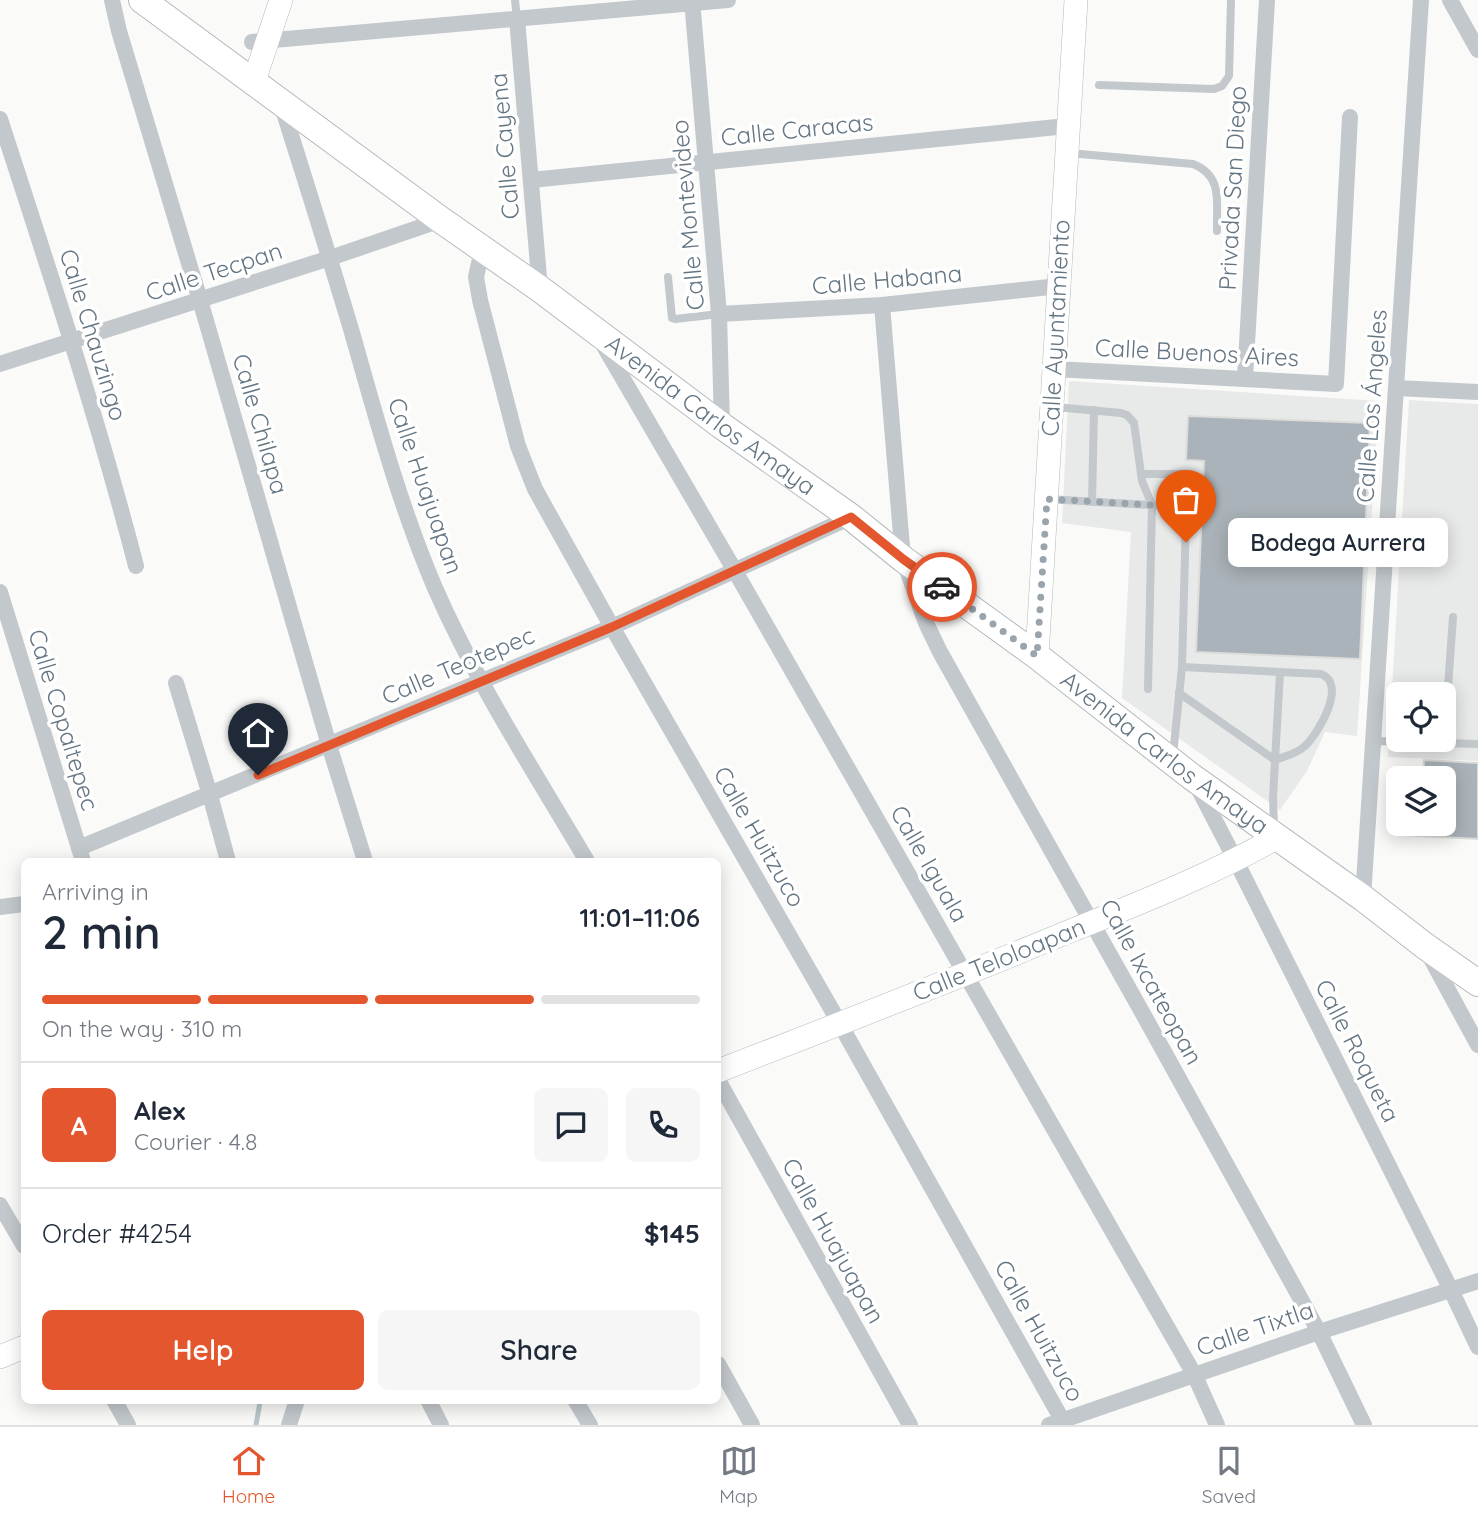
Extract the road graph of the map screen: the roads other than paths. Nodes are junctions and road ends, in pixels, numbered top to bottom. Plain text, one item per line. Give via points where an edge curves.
1 (112, 0) edge
2 (142, 0) edge
3 (266, 0) edge
4 (281, 0) edge
5 (515, 0) edge
6 (728, 0) edge
7 (1076, 0) edge
8 (1231, 0) edge
9 (1267, 0) edge
10 (1421, 0) edge
11 (1450, 0) edge
12 (692, 2) edge
13 (517, 19) junction
14 (259, 41) junction
15 (1478, 50) edge
16 (248, 77) junction
17 (1099, 85) dead end
18 (280, 100) junction
19 (1350, 117) dead end
20 (0, 119) edge
21 (1067, 126) junction
22 (1066, 153) junction
23 (706, 162) junction
24 (531, 180) junction
25 (441, 220) junction
26 (1217, 232) dead end
27 (482, 250) junction
28 (330, 258) junction
29 (668, 277) dead end
30 (1059, 286) junction
31 (540, 289) junction
32 (200, 300) junction
33 (881, 305) junction
34 (719, 314) junction
35 (594, 330) junction
36 (72, 341) junction
37 (0, 364) edge
38 (1055, 369) junction
39 (1245, 378) junction
40 (1396, 388) junction
41 (1478, 391) edge
42 (1052, 407) junction
43 (1094, 410) junction
44 (722, 426) junction
45 (1142, 474) junction
46 (1047, 499) junction
47 (1092, 502) junction
48 (1152, 505) junction
49 (1184, 507) junction
50 (851, 517) junction
51 (903, 559) junction
52 (136, 566) dead end
53 (735, 571) junction
54 (0, 592) edge
55 (1453, 617) dead end
56 (612, 627) junction
57 (1037, 656) junction
58 (1182, 667) junction
59 (1280, 673) junction
60 (480, 681) junction
61 (1448, 682) edge
62 (176, 683) dead end
63 (1148, 689) dead end
64 (1179, 693) junction
65 (1373, 741) junction
66 (1386, 741) edge
67 (1456, 743) edge
68 (1478, 744) edge
69 (329, 746) junction
70 (1275, 760) junction
71 (1182, 769) junction
72 (210, 795) junction
73 (1276, 838) junction
74 (81, 855) edge
75 (227, 858) edge
76 (364, 858) edge
77 (585, 858) edge
78 (1236, 861) junction
79 (1363, 898) junction
80 (21, 904) edge
81 (0, 907) edge
82 (1092, 922) junction
83 (1425, 946) junction
84 (966, 974) junction
85 (1478, 983) edge
86 (840, 1024) junction
87 (1478, 1045) edge
88 (721, 1070) edge
89 (721, 1085) edge
90 (0, 1205) edge
91 (21, 1241) edge
92 (1478, 1281) edge
93 (1451, 1290) junction
94 (1319, 1332) junction
95 (1478, 1347) edge
96 (21, 1348) edge
97 (0, 1357) edge
98 (721, 1370) edge
99 (1194, 1374) junction
100 (116, 1404) edge
101 (296, 1404) edge
102 (430, 1404) edge
103 (577, 1404) edge
104 (1059, 1423) edge
105 (128, 1425) edge
106 (289, 1425) edge
107 (441, 1425) edge
108 (590, 1425) edge
109 (751, 1425) edge
110 (910, 1425) edge
111 (1217, 1425) edge
112 (1364, 1425) edge

1 - 32 street, Calle Chilapa
2 - 16 main road, Avenida Carlos Amaya
3 - 14 street
4 - 14 street
5 - 13 lane, Calle Cayena
6 - 12 street
7 - 21 street, Calle Ayuntamiento
8 - 17 lane via 1228,76 1222,86
9 - 39 street, Privada San Diego
10 - 40 street, Calle Los Ángeles
11 - 15 street
12 - 13 street
12 - 23 street, Calle Montevideo
13 - 14 street
13 - 24 street, Calle Cayena
14 - 16 street
16 - 18 main road, Avenida Carlos Amaya
18 - 25 main road, Avenida Carlos Amaya
18 - 28 street, Calle Huajuapan
19 - 39 street, Calle Buenos Aires via 1336,384
20 - 36 street, Calle Chauzingo
21 - 22 street, Calle Ayuntamiento
21 - 23 street, Calle Caracas
22 - 26 lane via 1200,166 1215,184
22 - 30 street, Calle Ayuntamiento
23 - 24 street, Calle Caracas
23 - 34 street, Calle Montevideo
24 - 31 street, Calle Cayena
25 - 27 main road, Avenida Carlos Amaya
25 - 28 street, Calle Tecpan
27 - 31 main road, Avenida Carlos Amaya
27 - 56 street, Calle Huitzuco via 476,277 480,300 519,446 535,489
28 - 32 street, Calle Tecpan
28 - 60 street, Calle Huajuapan via 402,502 434,585
29 - 34 lane via 672,318
30 - 33 street, Calle Habana
30 - 38 street, Calle Ayuntamiento
31 - 35 main road, Avenida Carlos Amaya
32 - 36 street, Calle Tecpan
32 - 69 street, Calle Chilapa
33 - 34 street, Calle Habana
33 - 51 street, Calle Ixcateopan
34 - 44 street, Calle Montevideo
35 - 44 main road, Avenida Carlos Amaya
35 - 53 street, Calle Iguala
36 - 37 street, Calle Tecpan
36 - 52 street, Calle Chauzingo
38 - 39 street, Calle Buenos Aires
38 - 42 street, Calle Ayuntamiento
40 - 41 street
40 - 65 street, Calle Los Ángeles
42 - 43 lane
42 - 46 street, Calle Ayuntamiento
43 - 45 lane via 1131,418
43 - 47 lane
44 - 50 main road, Avenida Carlos Amaya
45 - 48 lane
45 - 49 lane via 1184,474
46 - 47 lane
46 - 57 street, Calle Ayuntamiento
47 - 48 lane
48 - 49 lane
48 - 63 lane
49 - 58 lane
50 - 51 main road, Avenida Carlos Amaya
50 - 53 street, Calle Teotepec
51 - 57 main road, Avenida Carlos Amaya
51 - 82 street, Calle Ixcateopan via 935,642
53 - 56 street, Calle Teotepec
53 - 84 street, Calle Iguala
54 - 74 street, Calle Copaltepec
55 - 61 lane
56 - 60 street, Calle Teotepec
56 - 86 street, Calle Huitzuco
57 - 71 main road, Avenida Carlos Amaya
58 - 59 lane
58 - 64 lane
59 - 70 lane
59 - 70 lane via 1321,674 1332,688 1312,739 1303,749
60 - 69 street, Calle Teotepec
60 - 77 street, Calle Huajuapan
62 - 72 street
64 - 70 lane
64 - 71 lane
65 - 66 lane
65 - 79 street, Calle Los Ángeles
67 - 68 lane
69 - 72 street, Calle Teotepec
69 - 76 street, Calle Chilapa
70 - 73 lane
71 - 73 main road, Avenida Carlos Amaya
71 - 78 street, Calle Roqueta
72 - 74 street, Calle Teotepec
72 - 75 street
73 - 78 street, Calle Teloloapan
73 - 79 main road, Avenida Carlos Amaya
78 - 82 street, Calle Teloloapan
78 - 93 street, Calle Roqueta
79 - 83 main road, Avenida Carlos Amaya
80 - 81 street
82 - 84 street, Calle Teloloapan
82 - 94 street, Calle Ixcateopan
83 - 85 main road, Avenida Carlos Amaya
83 - 87 street
84 - 86 street, Calle Teloloapan
84 - 99 street, Calle Iguala
86 - 88 street, Calle Teloloapan
86 - 104 street, Calle Huitzuco
89 - 110 street, Calle Huajuapan
90 - 91 street
92 - 93 street, Calle Tixtla
93 - 94 street, Calle Tixtla
93 - 95 street, Calle Roqueta
94 - 99 street, Calle Tixtla
94 - 112 street, Calle Ixcateopan
96 - 97 street
98 - 109 street
99 - 104 street, Calle Tixtla
99 - 111 street, Calle Iguala
100 - 105 street
101 - 106 street
102 - 107 street
103 - 108 street

